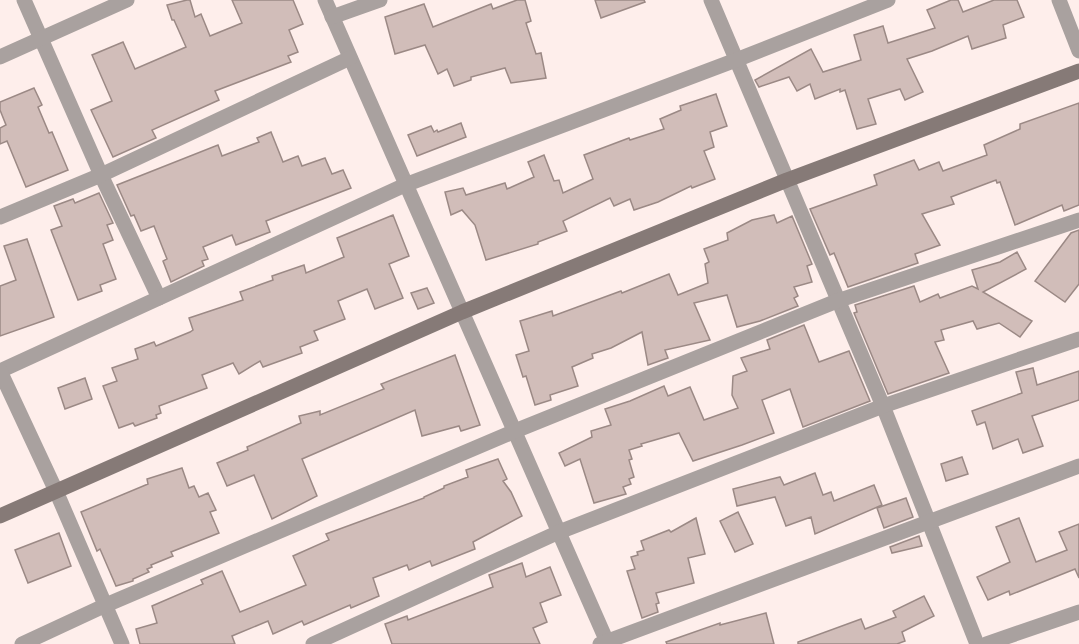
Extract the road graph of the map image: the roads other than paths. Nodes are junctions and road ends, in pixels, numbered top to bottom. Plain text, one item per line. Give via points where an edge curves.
1 (24, 0) edge
2 (128, 0) edge
3 (325, 0) edge
4 (380, 0) edge
5 (711, 0) edge
6 (886, 0) edge
7 (1059, 0) edge
8 (333, 18) junction
9 (42, 38) junction
10 (1079, 51) edge
11 (0, 57) edge
12 (350, 58) junction
13 (736, 60) junction
14 (1079, 71) edge
15 (101, 175) junction
16 (787, 180) junction
17 (405, 185) junction
18 (0, 217) edge
19 (1079, 220) edge
20 (159, 298) junction
21 (837, 301) junction
22 (462, 312) junction
23 (1079, 339) edge
24 (0, 371) edge
25 (883, 406) junction
26 (515, 431) junction
27 (1079, 466) edge
28 (56, 492) junction
29 (0, 516) edge
30 (927, 521) junction
31 (559, 532) junction
32 (105, 605) junction
33 (1079, 612) edge
34 (605, 643) edge
35 (22, 644) edge
36 (122, 644) edge
37 (313, 644) edge
38 (977, 644) edge
39 (986, 644) edge

1 - 9 street
2 - 9 street
3 - 8 street
4 - 8 street
5 - 13 street
6 - 13 street
7 - 10 street
8 - 12 street
9 - 11 street
9 - 15 street
12 - 15 street
12 - 17 street
13 - 16 street
13 - 17 street
14 - 16 street
15 - 18 street
15 - 20 street
16 - 21 street
16 - 22 street
17 - 20 street
17 - 22 street
19 - 21 street
20 - 24 street
21 - 25 street
21 - 26 street
22 - 26 street
22 - 28 street
23 - 25 street
24 - 28 street
25 - 30 street
25 - 31 street
26 - 31 street
26 - 32 street
27 - 30 street
28 - 29 street
28 - 32 street
30 - 34 street
30 - 38 street
31 - 34 street
31 - 37 street
32 - 35 street
32 - 36 street
33 - 39 street

